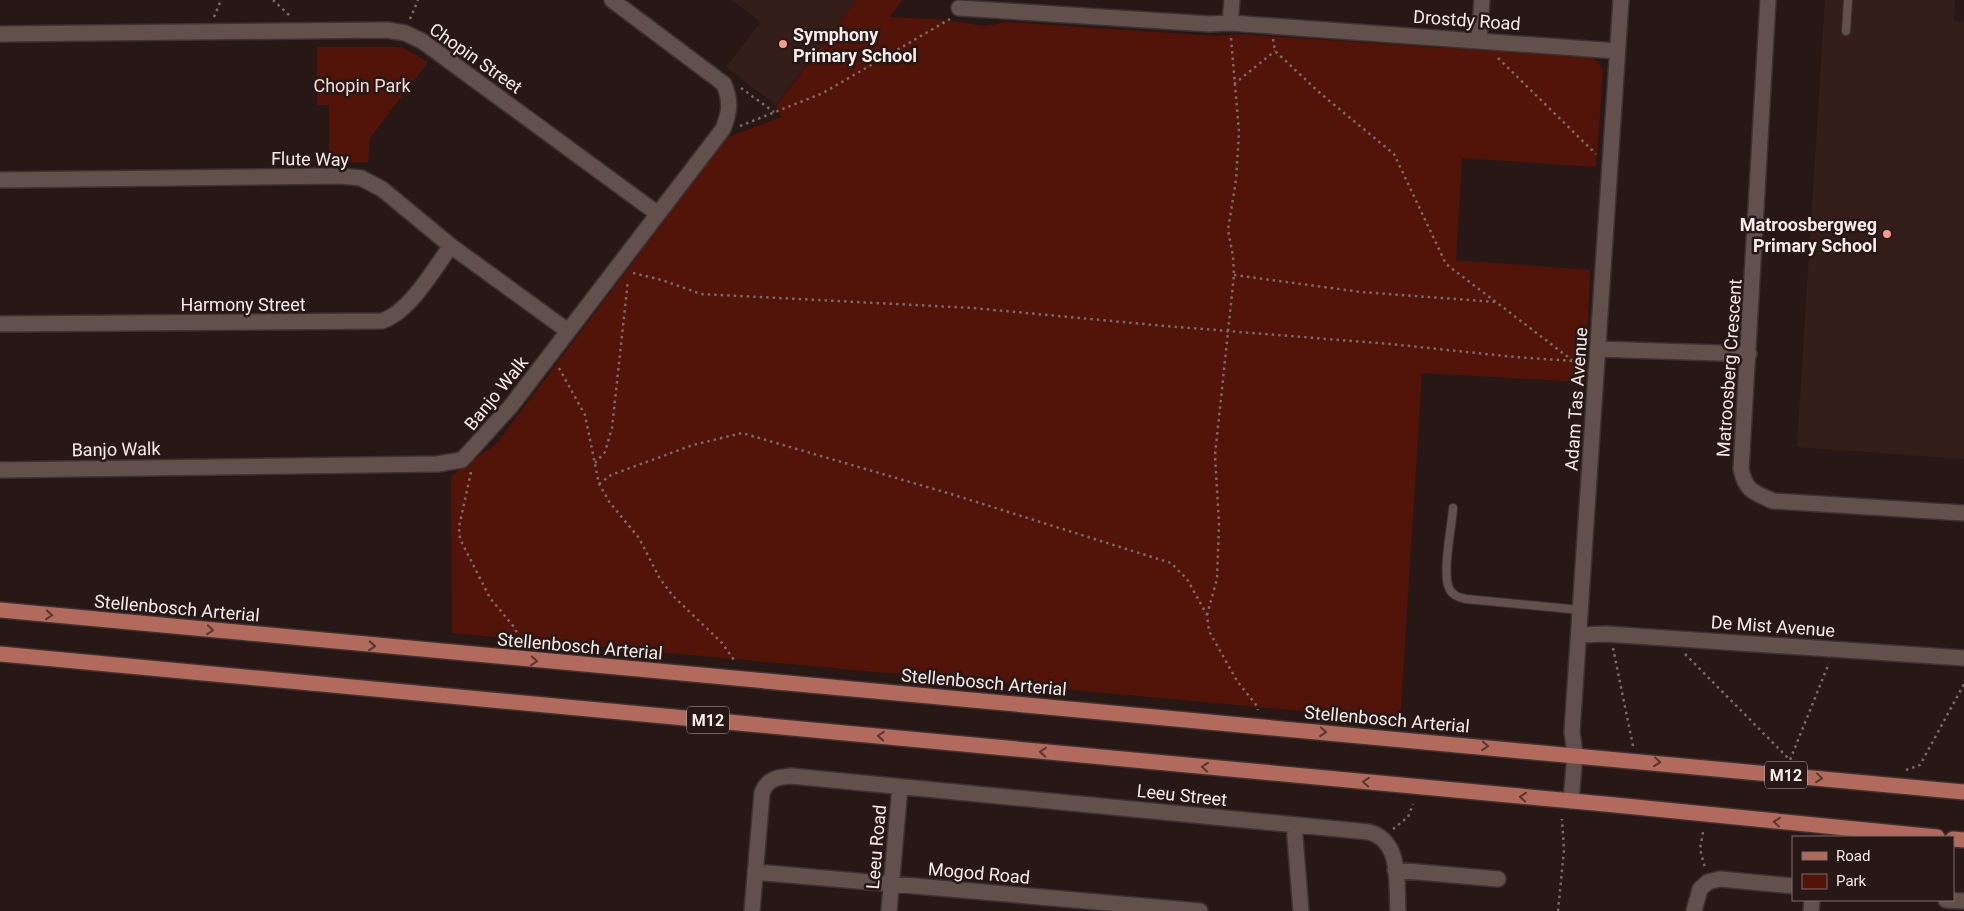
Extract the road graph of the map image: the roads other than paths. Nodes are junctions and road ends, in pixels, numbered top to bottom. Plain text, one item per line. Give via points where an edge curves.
1 (612, 0) edge
2 (1232, 0) edge
3 (1482, 0) edge
4 (1621, 0) edge
5 (1768, 0) edge
6 (1848, 0) edge
7 (985, 5) edge
8 (959, 8) dead end
9 (1230, 23) junction
10 (1846, 31) dead end
11 (0, 34) edge
12 (1480, 39) junction
13 (1617, 51) junction
14 (0, 180) edge
15 (658, 214) junction
16 (451, 246) junction
17 (0, 324) edge
18 (568, 330) junction
19 (1598, 349) junction
20 (1749, 354) junction
21 (0, 470) edge
22 (1453, 508) dead end
23 (1964, 513) edge
24 (0, 610) edge
25 (1581, 610) junction
26 (1579, 635) junction
27 (0, 654) edge
28 (1964, 658) edge
29 (1575, 754) junction
30 (900, 787) junction
31 (1964, 792) edge
32 (1571, 801) junction
33 (1294, 825) junction
34 (1927, 836) edge
35 (1395, 870) junction
36 (755, 872) junction
37 (1498, 879) dead end
38 (891, 884) junction
39 (1792, 886) edge
40 (1088, 906) edge
41 (752, 911) edge
42 (889, 911) edge
43 (1200, 911) edge
44 (1301, 911) edge
45 (1398, 911) edge
46 (1694, 911) edge

1 - 15 street, Banjo Walk via 724,84 728,95 730,112 723,129
2 - 9 street
3 - 12 street
4 - 13 street, Adam Tas Avenue
5 - 20 street, Matroosberg Crescent
6 - 10 lane
7 - 8 street, Drostdy Road
7 - 9 street, Drostdy Road
9 - 12 street, Drostdy Road
11 - 15 street, Chopin Street via 387,30 405,33 422,41
12 - 13 street, Drostdy Road
13 - 19 street, Adam Tas Avenue
14 - 16 street, Flute Way via 362,178 382,189
15 - 18 street, Banjo Walk
16 - 17 street, Harmony Street via 405,307 392,318 382,321
16 - 18 street, Flute Way
18 - 21 street, Banjo Walk via 512,406 462,460 437,464
19 - 20 street
19 - 25 street, Adam Tas Avenue
20 - 23 street, Matroosberg Crescent via 1741,469 1748,488 1754,493 1773,501
22 - 25 lane via 1446,579 1450,591 1456,596 1466,600
24 -> 29 main road, Stellenbosch Arterial / M12
25 - 26 street, Adam Tas Avenue
26 - 28 street, De Mist Avenue via 1606,634
26 - 29 street, Adam Tas Avenue via 1572,732
32 -> 27 main road, M12
29 -> 31 main road, Stellenbosch Arterial / M12
29 - 32 street, Adam Tas Avenue
30 - 33 street, Leeu Street
30 - 36 street, Leeu Street via 790,776 768,782 762,794
30 - 38 street, Leeu Road
34 -> 32 main road, M12
33 - 35 street, Leeu Street via 1369,832 1383,838 1392,848
33 - 44 street
35 - 37 street
35 - 45 street
36 - 38 street, Mogod Road
36 - 41 street, Leeu Street
38 - 40 street, Mogod Road
38 - 42 street, Leeu Road
39 - 46 street via 1712,880 1700,889
40 - 43 street, Mogod Road

